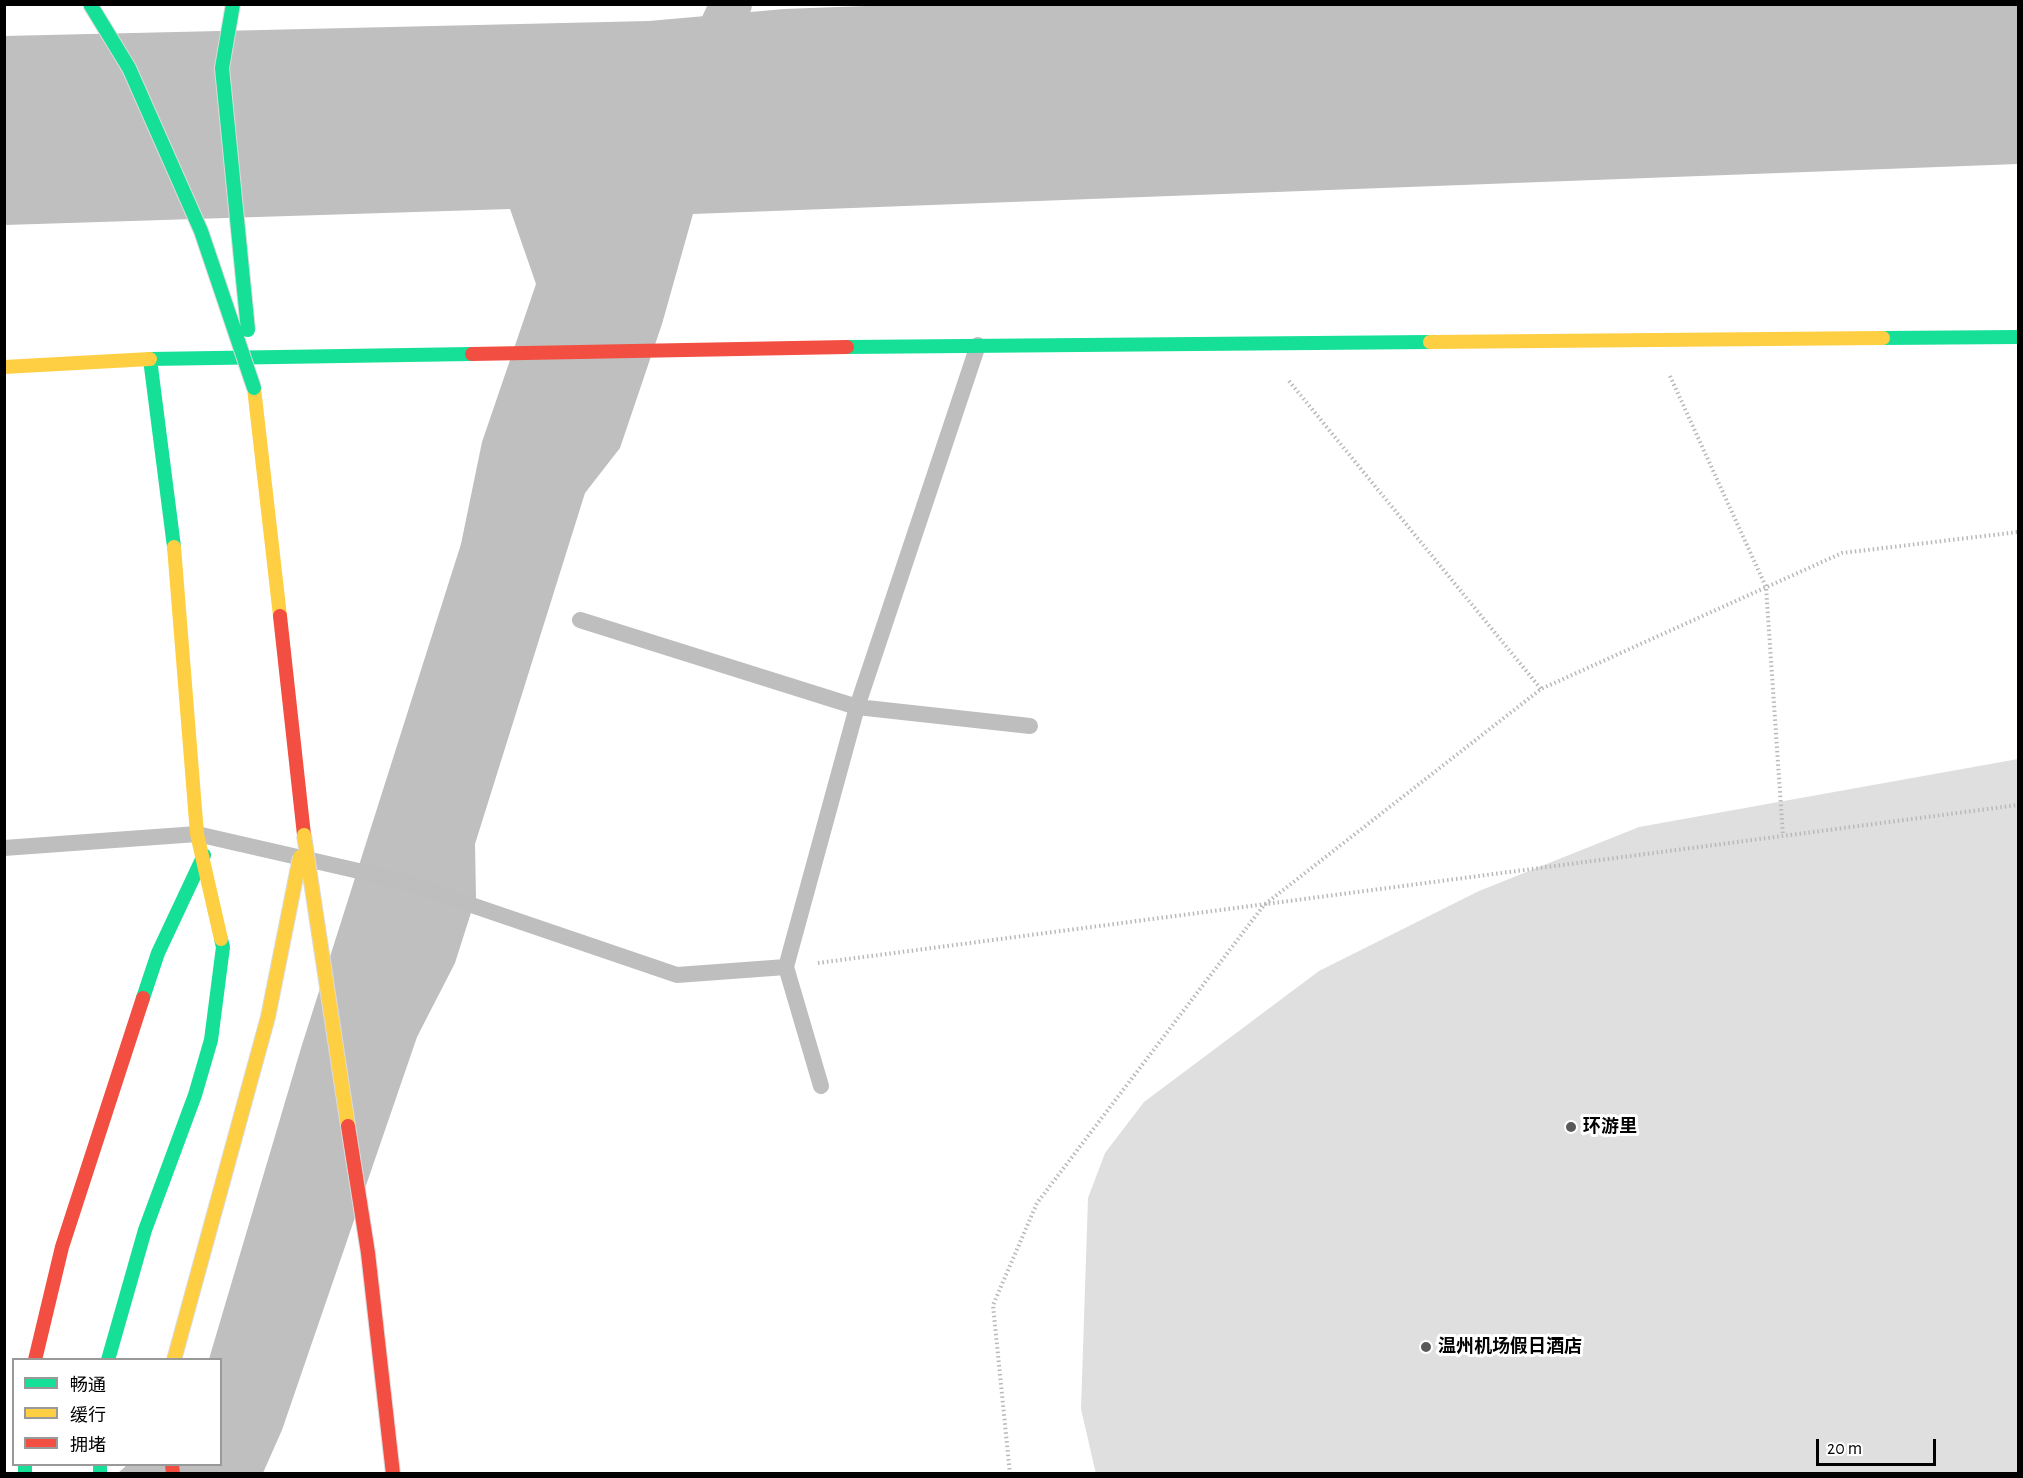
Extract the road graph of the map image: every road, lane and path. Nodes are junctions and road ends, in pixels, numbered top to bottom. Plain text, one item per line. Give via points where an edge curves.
1 (90, 4) edge
2 (233, 4) edge
3 (2019, 337) edge
4 (1654, 340) junction
5 (1258, 343) junction
6 (978, 345) junction
7 (150, 358) junction
8 (4, 367) edge
9 (254, 388) junction
10 (2019, 532) edge
11 (1766, 586) junction
12 (580, 620) dead end
13 (1541, 688) junction
14 (857, 707) junction
15 (1030, 726) dead end
16 (2019, 805) edge
17 (197, 834) junction
18 (304, 835) junction
19 (1783, 836) junction
20 (4, 848) edge
21 (204, 855) junction
22 (1264, 905) junction
23 (786, 967) junction
24 (821, 1086) dead end
25 (35, 1358) edge
26 (108, 1358) edge
27 (174, 1358) edge
28 (25, 1469) edge
29 (4, 1471) edge
30 (393, 1473) edge
31 (1010, 1473) edge

1 - 9 main road, bridge via 129,68 201,231
2 - 9 main road, bridge via 222,68
3 - 4 main road
4 - 5 main road
4 - 11 path
5 - 6 main road
5 - 13 path
6 - 7 main road
6 - 14 lane
7 - 8 main road
7 - 17 main road via 178,581
9 - 18 main road
10 - 11 path via 1842,553
11 - 13 path
11 - 19 path
12 - 14 lane
13 - 22 path
14 - 15 lane
14 - 23 lane
16 - 19 path
17 - 20 lane
17 - 21 main road
17 - 23 lane via 398,880 677,975
18 - 27 main road, bridge via 268,1017
18 - 30 main road, bridge via 368,1253
19 - 22 path
21 - 25 main road via 158,952 62,1247
21 - 26 main road via 223,947 211,1040 145,1230
22 - 23 path
22 - 31 path via 1037,1203 993,1305
23 - 24 lane
28 - 29 lane

